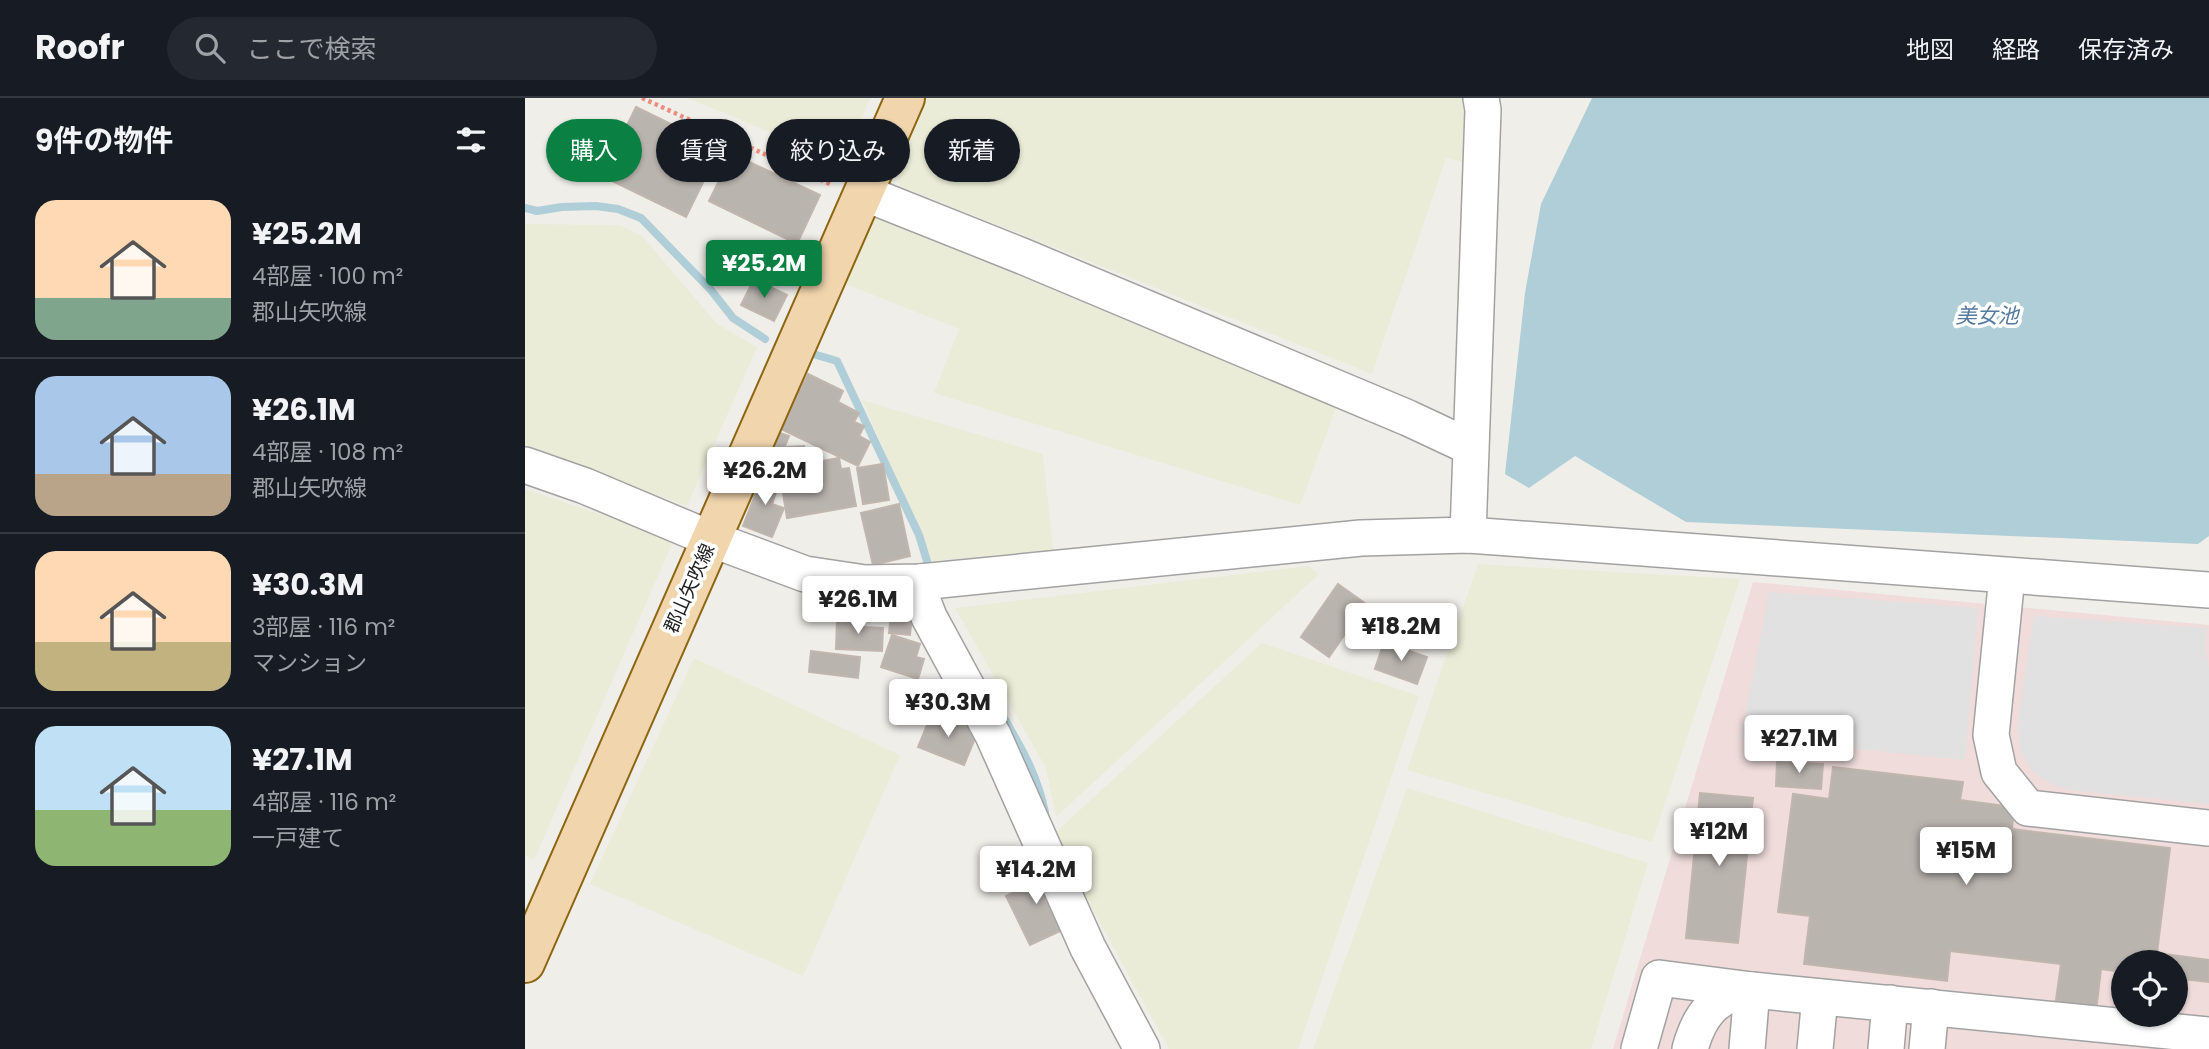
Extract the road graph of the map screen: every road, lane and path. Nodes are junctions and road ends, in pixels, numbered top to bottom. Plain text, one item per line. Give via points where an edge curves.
1 (642, 98) edge
2 (905, 98) edge
3 (1481, 98) edge
4 (863, 196) junction
5 (1470, 447) junction
6 (525, 465) edge
7 (1468, 535) junction
8 (711, 539) junction
9 (2007, 576) junction
10 (920, 582) junction
11 (2209, 590) edge
12 (2209, 828) edge
13 (525, 963) edge
14 (1752, 990) junction
15 (1819, 997) junction
16 (1890, 1003) junction
17 (1931, 1007) junction
18 (2209, 1035) edge
19 (2114, 1037) edge
20 (2172, 1040) edge
21 (1142, 1049) edge
22 (1639, 1049) edge
23 (1690, 1049) edge
24 (1747, 1049) edge
25 (1815, 1049) edge
26 (1886, 1049) edge
27 (1927, 1049) edge

1 - 4 path
2 - 4 main road, 郡山矢吹線
3 - 5 street
4 - 5 street via 1022,256
4 - 8 main road, 郡山矢吹線
5 - 7 street
6 - 8 street
7 - 9 street
7 - 10 street via 1361,538
8 - 10 street via 805,574 865,583
8 - 13 main road, 郡山矢吹線
9 - 11 street
9 - 12 street via 1991,735 1999,772 2028,808
10 - 21 street via 929,617 993,735 1088,948
14 - 15 street
14 - 22 street via 1659,978
14 - 23 street via 1731,993 1711,1008 1697,1026
14 - 24 street
15 - 16 street
15 - 25 street
16 - 17 street
16 - 26 street
17 - 19 street
17 - 27 street
18 - 20 street
19 - 20 street

